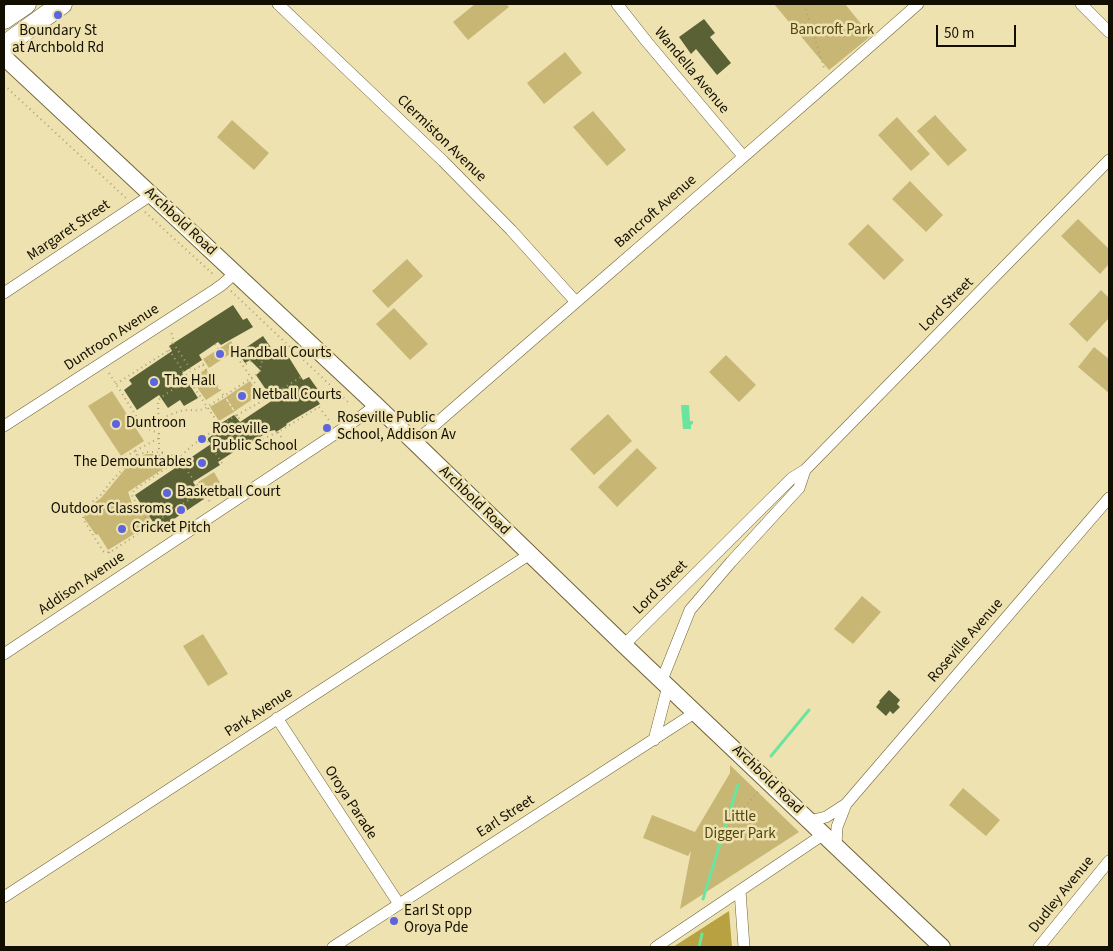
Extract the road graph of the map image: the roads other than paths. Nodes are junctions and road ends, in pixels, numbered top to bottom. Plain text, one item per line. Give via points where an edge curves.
1 (26, 4) edge
2 (62, 4) edge
3 (278, 4) edge
4 (617, 4) edge
5 (918, 4) edge
6 (1081, 4) edge
7 (4, 19) edge
8 (1109, 32) edge
9 (4, 46) edge
10 (4, 57) edge
11 (743, 156) junction
12 (1109, 160) edge
13 (151, 195) junction
14 (229, 279) junction
15 (4, 293) edge
16 (576, 302) junction
17 (376, 405) junction
18 (4, 426) edge
19 (414, 443) junction
20 (805, 470) junction
21 (1109, 498) edge
22 (530, 554) junction
23 (624, 645) junction
24 (4, 654) edge
25 (665, 683) junction
26 (696, 712) junction
27 (277, 718) junction
28 (654, 740) junction
29 (846, 804) junction
30 (809, 821) junction
31 (830, 840) junction
32 (1109, 861) edge
33 (740, 891) junction
34 (4, 897) edge
35 (398, 904) junction
36 (332, 947) edge
37 (656, 947) edge
38 (744, 947) edge
39 (942, 947) edge
40 (1039, 947) edge

1 - 7 highway
2 - 9 highway
3 - 16 street, Clermiston Avenue via 443,161
4 - 11 street, Wandella Avenue
5 - 11 street, Bancroft Avenue
6 - 8 street
10 - 13 main road, Archbold Road
11 - 16 street, Bancroft Avenue
12 - 20 street, Lord Street
13 - 14 main road, Archbold Road
13 - 15 street, Margaret Street
14 - 17 main road, Archbold Road
14 - 18 street, Duntroon Avenue
16 - 19 street, Bancroft Avenue
17 - 19 main road, Archbold Road
17 - 24 street, Addison Avenue
19 - 22 main road, Archbold Road
20 - 23 street, Lord Street via 792,478
20 - 25 street, Lord Street via 799,488 690,610
21 - 29 street, Roseville Avenue
22 - 23 main road, Archbold Road
22 - 27 street, Park Avenue
23 - 25 main road, Archbold Road
25 - 26 main road, Archbold Road
25 - 28 street, Lord Street
26 - 28 street, Earl Street
26 - 30 main road, Archbold Road
27 - 34 street, Park Avenue
27 - 35 street, Oroya Parade
28 - 35 street, Earl Street
29 - 30 street, Roseville Avenue via 826,817
29 - 31 street, Roseville Avenue
30 - 31 main road, Archbold Road
31 - 33 street
31 - 39 main road, Archbold Road
32 - 40 street, Dudley Avenue
33 - 37 street
33 - 38 street
35 - 36 street, Earl Street

